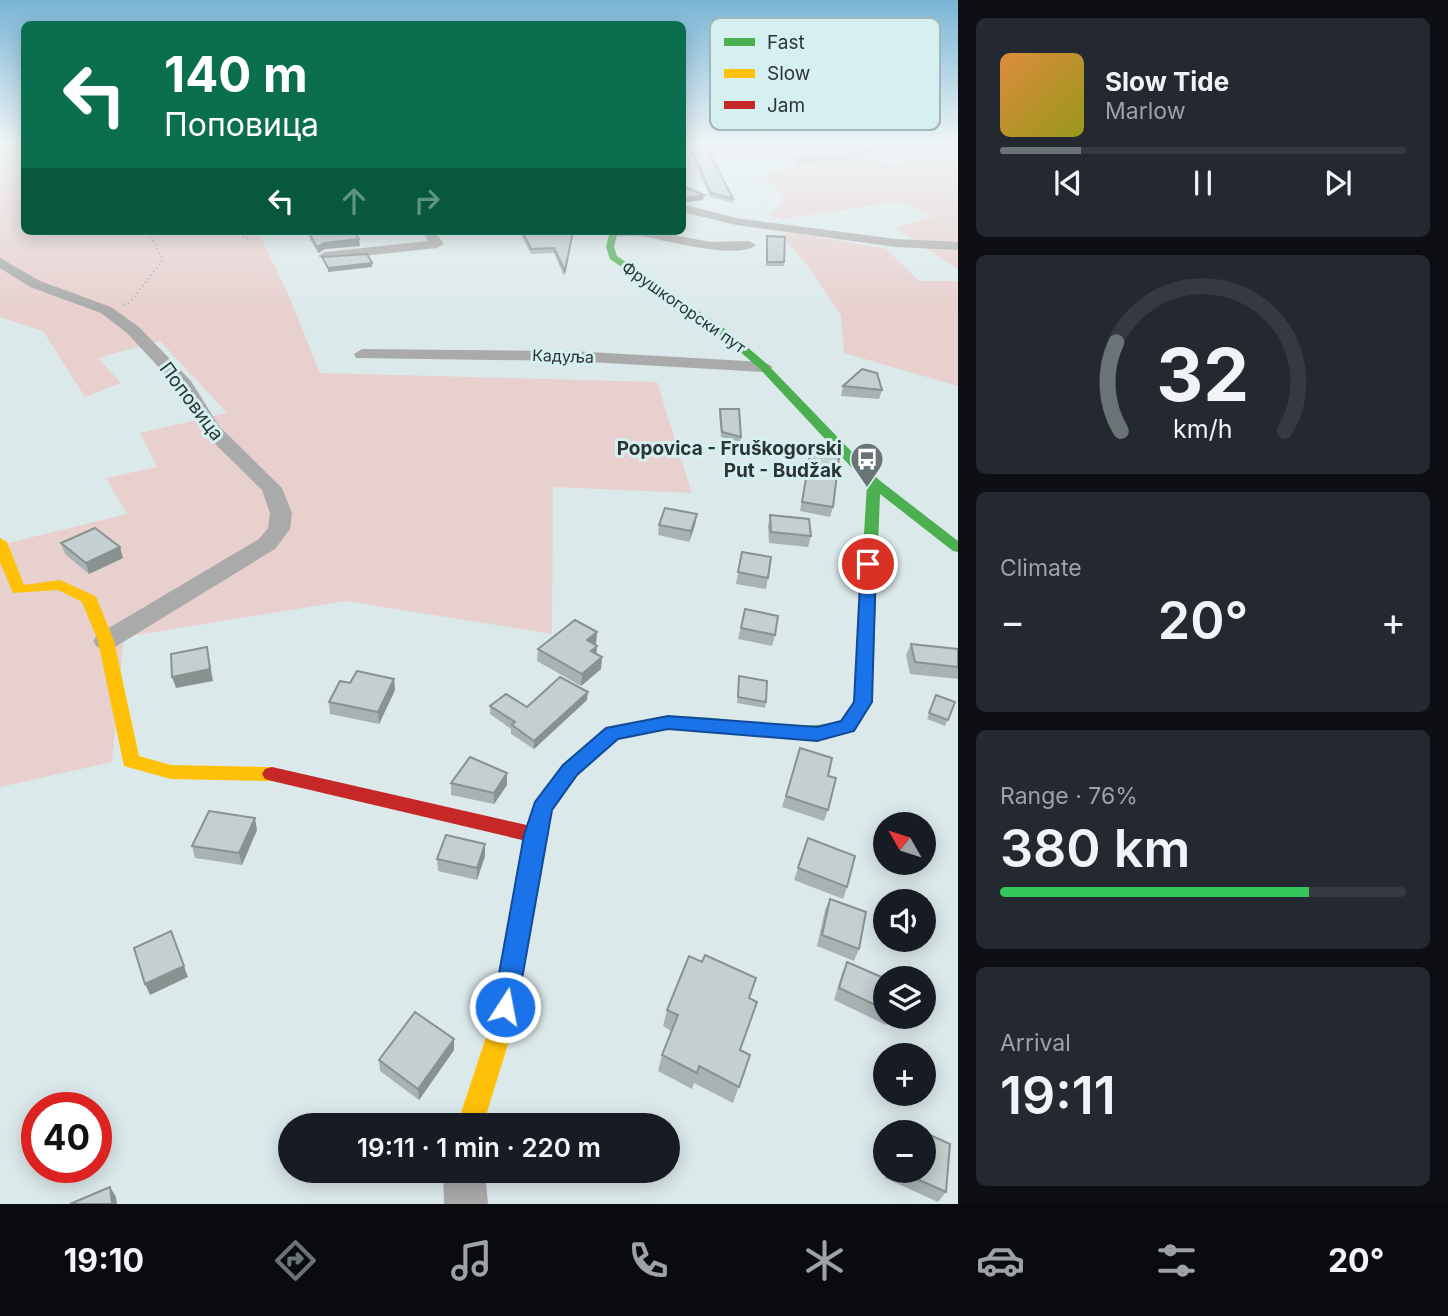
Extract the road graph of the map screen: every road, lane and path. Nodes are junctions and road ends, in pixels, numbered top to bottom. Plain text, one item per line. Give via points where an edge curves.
1 (688, 209) edge
2 (763, 210) dead end
3 (151, 235) edge
4 (242, 235) edge
5 (431, 235) edge
6 (613, 235) edge
7 (653, 235) edge
8 (252, 240) dead end
9 (749, 245) dead end
10 (958, 246) edge
11 (325, 256) edge
12 (0, 262) edge
13 (106, 310) junction
14 (362, 354) dead end
15 (764, 367) junction
16 (874, 483) junction
17 (0, 542) edge
18 (958, 548) edge
19 (106, 641) junction
20 (535, 835) junction
21 (474, 1113) edge
22 (465, 1183) edge
23 (466, 1204) edge

1 - 2 street
1 - 10 street via 902,245
3 - 13 path via 163,260 130,303
4 - 8 path
5 - 11 street via 437,244
6 - 15 street, Фрушкогорски пут via 613,257 727,335
7 - 9 street via 711,246
12 - 13 street, Поповица via 35,284
13 - 19 street, Поповица via 133,330 185,385 211,429 272,488 281,513 279,528 267,544
14 - 15 street, Кадуља via 571,356
15 - 16 street, Фрушкогорски пут
16 - 18 street, Фрушкогорски пут
16 - 20 street via 863,702 848,726 817,734 668,722 612,733 570,770 542,808
17 - 19 street via 18,590 60,586 89,599
19 - 20 street via 131,761 171,772 280,775
20 - 21 street via 500,1031
22 - 23 street

